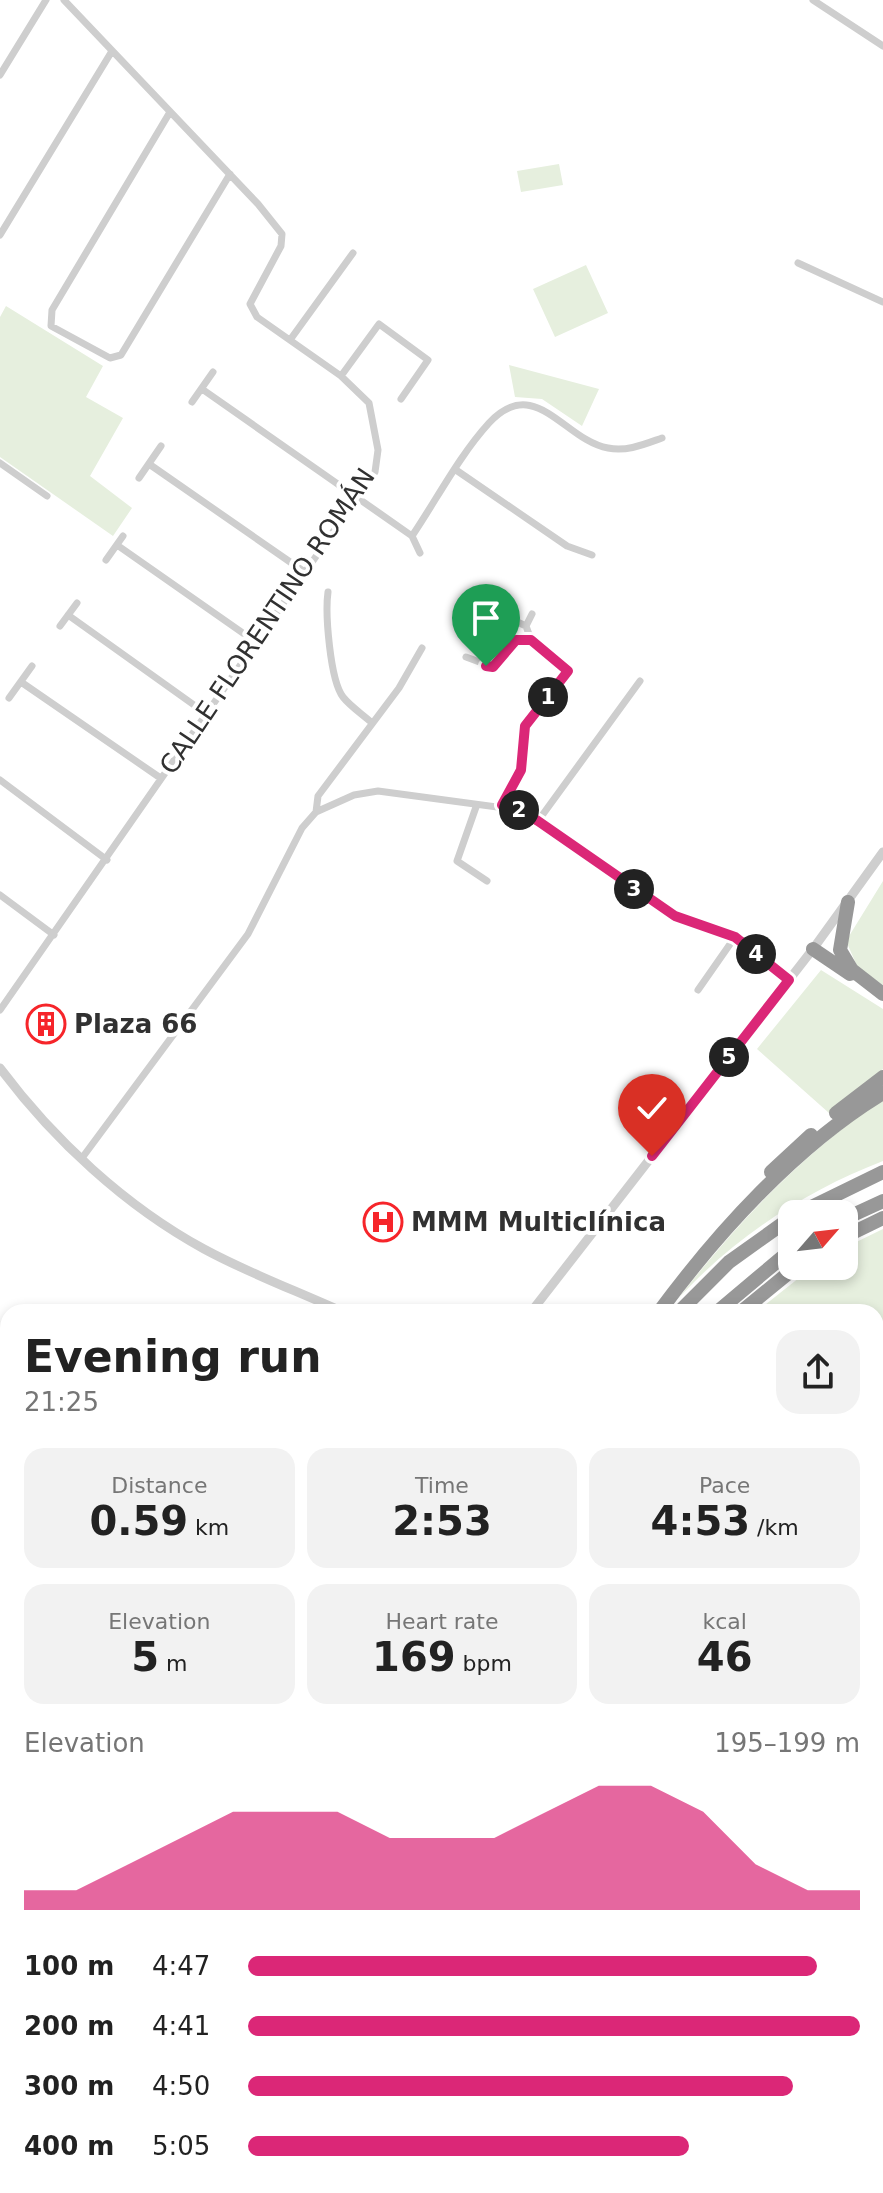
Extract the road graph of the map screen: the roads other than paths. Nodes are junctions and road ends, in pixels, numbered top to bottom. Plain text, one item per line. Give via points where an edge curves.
1 (46, 0) edge
2 (64, 0) edge
3 (813, 0) edge
4 (883, 46) edge
5 (112, 51) junction
6 (0, 75) edge
7 (170, 112) junction
8 (230, 174) junction
9 (0, 235) edge
10 (353, 253) dead end
11 (798, 263) dead end
12 (883, 302) edge
13 (290, 340) junction
14 (213, 372) dead end
15 (341, 376) junction
16 (202, 389) junction
17 (401, 399) dead end
18 (192, 402) dead end
19 (662, 438) dead end
20 (161, 446) dead end
21 (0, 463) edge
22 (149, 464) junction
23 (456, 470) junction
24 (139, 478) dead end
25 (47, 496) dead end
26 (356, 499) junction
27 (123, 536) dead end
28 (412, 536) junction
29 (117, 545) junction
30 (420, 553) dead end
31 (592, 555) dead end
32 (106, 560) dead end
33 (306, 573) junction
34 (328, 592) dead end
35 (77, 603) dead end
36 (498, 613) dead end
37 (532, 614) dead end
38 (68, 615) junction
39 (60, 626) dead end
40 (526, 626) junction
41 (531, 640) junction
42 (257, 643) junction
43 (422, 648) dead end
44 (466, 657) dead end
45 (32, 666) dead end
46 (640, 681) dead end
47 (21, 682) junction
48 (9, 698) dead end
49 (208, 715) junction
50 (371, 722) junction
51 (159, 777) junction
52 (0, 780) edge
53 (502, 805) junction
54 (476, 807) junction
55 (316, 812) junction
56 (538, 821) junction
57 (883, 852) edge
58 (107, 860) junction
59 (487, 881) dead end
60 (0, 895) edge
61 (848, 902) junction
62 (54, 935) junction
63 (735, 937) junction
64 (813, 949) junction
65 (789, 980) junction
66 (698, 990) dead end
67 (883, 996) edge
68 (0, 1010) edge
69 (0, 1068) edge
70 (883, 1077) edge
71 (883, 1093) edge
72 (82, 1158) junction
73 (883, 1172) edge
74 (824, 1200) edge
75 (883, 1201) edge
76 (858, 1212) edge
77 (883, 1218) edge
78 (778, 1227) edge
79 (858, 1230) edge
80 (715, 1240) junction
81 (778, 1261) edge
82 (780, 1280) edge
83 (325, 1304) edge
84 (537, 1304) edge
85 (665, 1304) edge
86 (687, 1304) edge
87 (727, 1304) edge
88 (751, 1304) edge

1 - 6 street
2 - 5 street, CALLE FLORENTINO ROMÁN
3 - 4 street
5 - 7 street, CALLE FLORENTINO ROMÁN
5 - 9 street
7 - 8 street, CALLE FLORENTINO ROMÁN
7 - 8 street via 52,310 51,326 110,358 121,355
8 - 13 street, CALLE FLORENTINO ROMÁN via 282,234 281,246 250,304 257,317
10 - 13 street
11 - 12 street
13 - 15 street, CALLE FLORENTINO ROMÁN
14 - 16 street
15 - 17 street via 379,324 428,360
15 - 26 street, CALLE FLORENTINO ROMÁN via 369,403 378,450 375,472
16 - 18 street
16 - 26 street
19 - 23 street via 629,449 607,448 540,407 515,405 490,422
20 - 22 street
21 - 25 street
22 - 24 street
22 - 33 street
23 - 28 street
23 - 31 street via 567,546
26 - 28 street
26 - 33 street, CALLE FLORENTINO ROMÁN
27 - 29 street
28 - 30 street
29 - 32 street
29 - 42 street
33 - 42 street, CALLE FLORENTINO ROMÁN
34 - 50 street via 337,686
35 - 38 street
36 - 40 street
37 - 40 street
38 - 39 street
38 - 49 street
40 - 41 street
41 - 44 street via 516,640 493,667
41 - 53 street via 568,671 525,726 521,770
42 - 49 street, CALLE FLORENTINO ROMÁN
43 - 50 street
45 - 47 street
46 - 56 street
47 - 48 street
47 - 51 street
49 - 51 street, CALLE FLORENTINO ROMÁN
50 - 55 street via 318,796
51 - 58 street, CALLE FLORENTINO ROMÁN
52 - 58 street
53 - 54 street
53 - 56 street
54 - 55 street via 378,791
54 - 59 street via 457,861
55 - 72 street via 302,828 248,934
56 - 63 street via 675,916
57 - 61 street
58 - 62 street, CALLE FLORENTINO ROMÁN
60 - 62 street
61 - 64 street
61 - 67 highway via 840,950 852,970
62 - 68 street, CALLE FLORENTINO ROMÁN
63 - 65 street
63 - 66 street
64 - 65 street
64 - 67 highway
65 - 84 street
69 - 72 street via 29,1106
70 - 80 highway via 789,1154
71 - 80 highway via 838,1124
72 - 83 street via 153,1217 204,1249
73 - 74 highway
75 - 76 highway
77 - 79 highway
78 - 86 highway via 729,1262
80 - 85 highway
81 - 87 highway
82 - 88 highway

